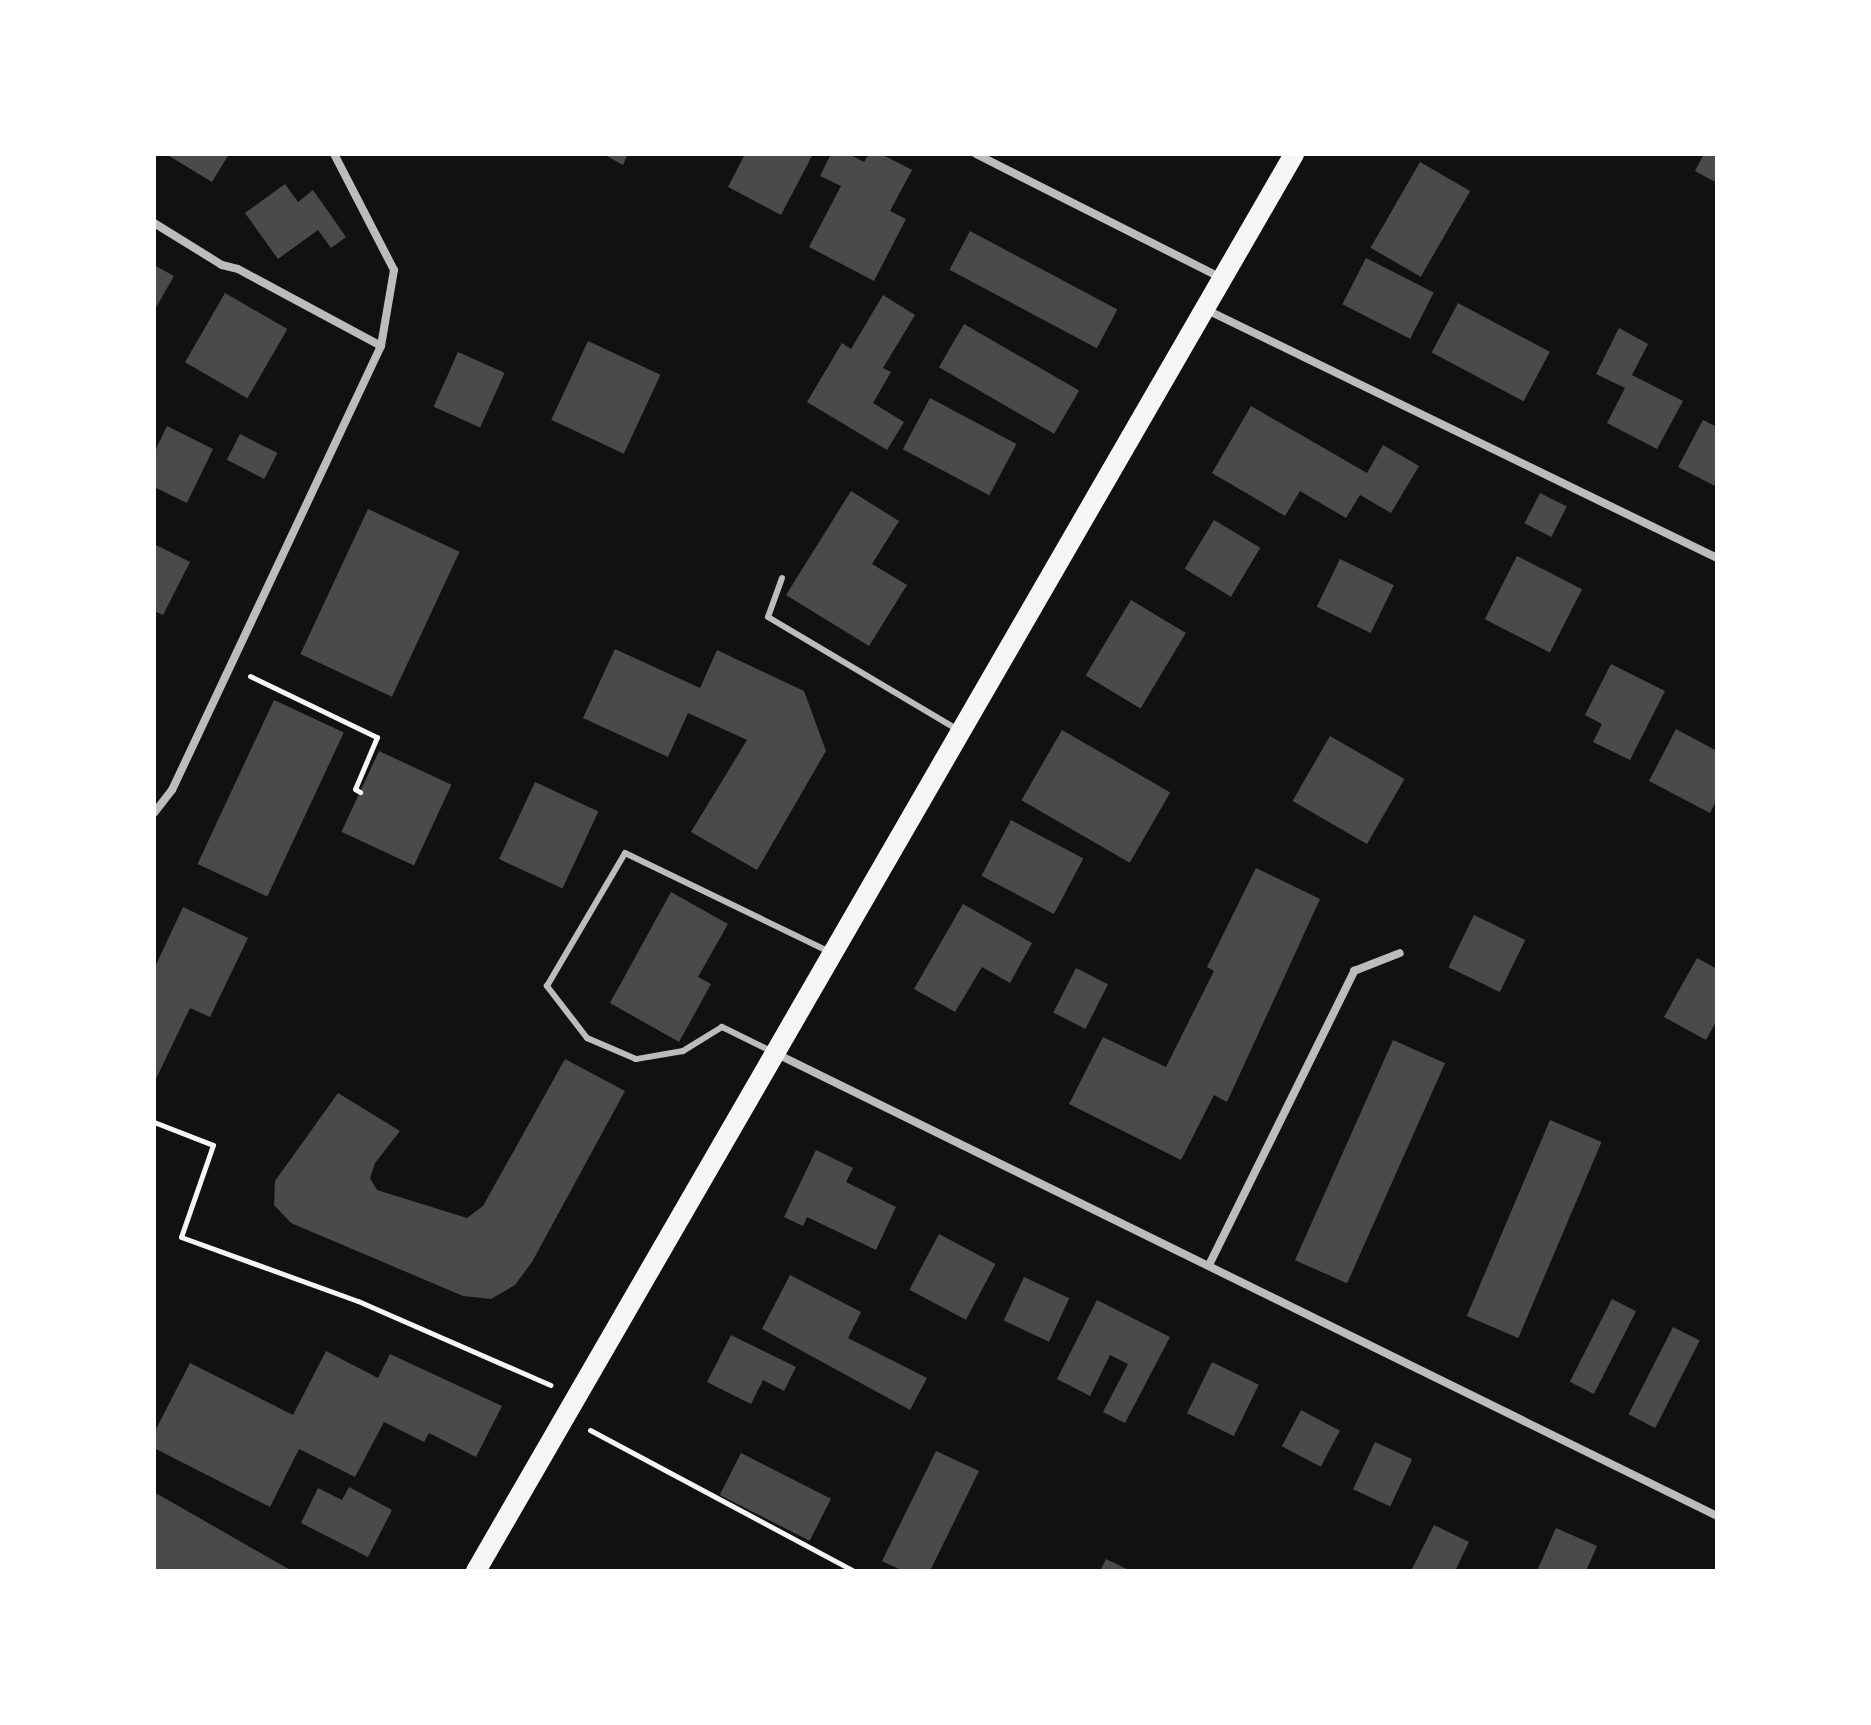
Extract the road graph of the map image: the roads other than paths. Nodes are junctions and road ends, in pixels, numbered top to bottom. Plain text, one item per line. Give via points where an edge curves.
1 (334, 154) edge
2 (976, 154) edge
3 (1294, 154) edge
4 (154, 223) edge
5 (1222, 279) junction
6 (1205, 309) junction
7 (381, 346) junction
8 (1717, 558) edge
9 (782, 578) dead end
10 (962, 732) junction
11 (154, 813) edge
12 (1400, 953) dead end
13 (833, 954) junction
14 (775, 1053) junction
15 (1210, 1263) junction
16 (1717, 1516) edge
17 (476, 1571) edge

1 - 7 street via 394,270
2 - 5 street
3 - 5 main road
4 - 7 street via 222,265
5 - 6 main road
6 - 8 street
6 - 10 main road
7 - 11 street via 172,790
9 - 10 lane via 768,617
10 - 13 main road
12 - 15 street via 1354,971
13 - 14 main road
13 - 14 lane via 625,853 547,986 587,1038 636,1059 683,1051 722,1027
14 - 15 street
14 - 17 main road
15 - 16 street

